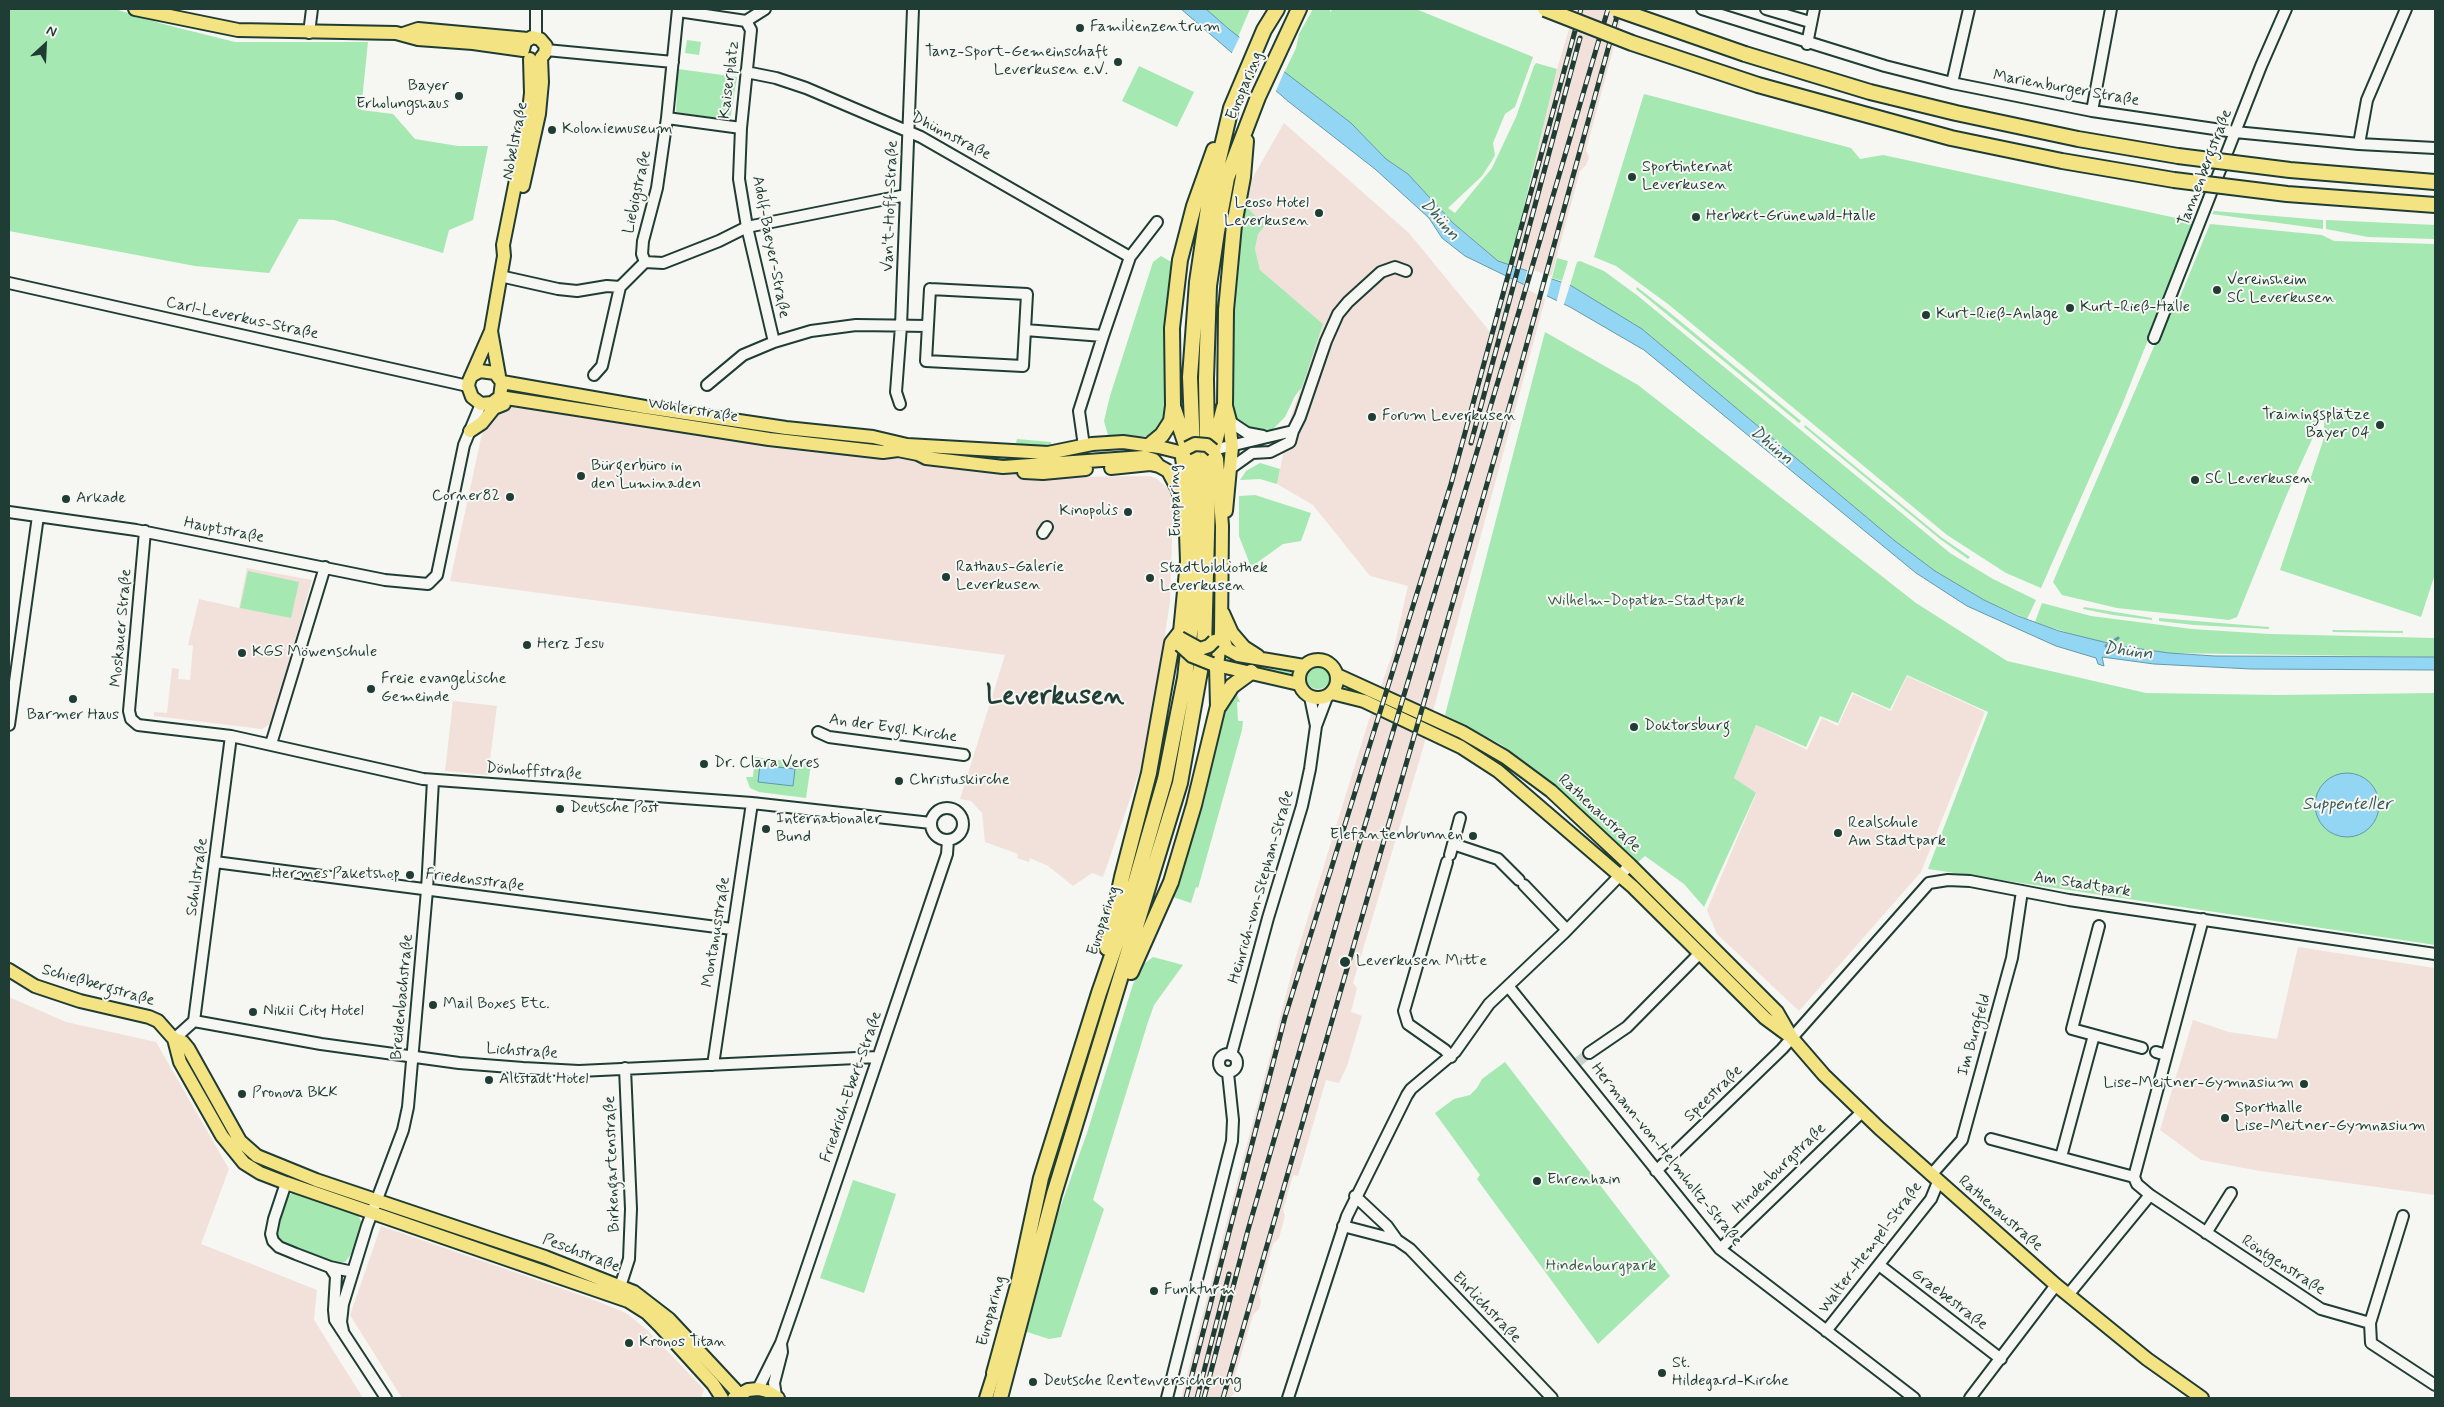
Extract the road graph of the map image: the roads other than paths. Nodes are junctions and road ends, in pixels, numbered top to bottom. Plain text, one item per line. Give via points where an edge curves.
1 (135, 9) edge
2 (312, 9) edge
3 (536, 9) edge
4 (765, 9) edge
5 (913, 9) edge
6 (1277, 9) edge
7 (1299, 9) edge
8 (1545, 9) edge
9 (1616, 9) edge
10 (1702, 9) edge
11 (1766, 9) edge
12 (1814, 9) edge
13 (1969, 9) edge
14 (2111, 9) edge
15 (2286, 9) edge
16 (2406, 9) edge
17 (678, 10) edge
18 (163, 12) edge
19 (746, 21) junction
20 (1810, 22) junction
21 (309, 33) junction
22 (1807, 44) junction
23 (534, 49) junction
24 (673, 62) junction
25 (746, 72) junction
26 (1952, 83) junction
27 (1231, 108) junction
28 (2092, 112) junction
29 (667, 118) junction
30 (741, 128) junction
31 (1247, 128) junction
32 (908, 132) junction
33 (2235, 132) junction
34 (2359, 144) junction
35 (2435, 148) edge
36 (2435, 182) edge
37 (906, 195) junction
38 (2435, 206) edge
39 (1157, 222) dead end
40 (747, 227) junction
41 (1130, 257) junction
42 (645, 262) junction
43 (1406, 271) dead end
44 (500, 276) junction
45 (9, 284) edge
46 (620, 287) junction
47 (901, 326) junction
48 (928, 326) junction
49 (1025, 330) junction
50 (492, 331) junction
51 (1103, 336) junction
52 (2154, 338) dead end
53 (774, 342) junction
54 (499, 375) junction
55 (594, 375) dead end
56 (470, 381) junction
57 (707, 385) dead end
58 (500, 396) junction
59 (513, 400) junction
60 (480, 404) junction
61 (900, 404) dead end
62 (1173, 406) junction
63 (1225, 406) junction
64 (1229, 421) junction
65 (1293, 430) junction
66 (470, 432) junction
67 (1269, 436) junction
68 (1150, 445) junction
69 (1084, 446) junction
70 (1232, 447) junction
71 (1213, 450) junction
72 (1185, 451) junction
73 (1071, 466) junction
74 (1231, 468) junction
75 (1185, 504) junction
76 (9, 512) edge
77 (38, 516) junction
78 (1222, 526) junction
79 (145, 531) junction
80 (324, 566) junction
81 (1221, 606) junction
82 (1217, 637) junction
83 (1180, 639) junction
84 (1267, 660) junction
85 (1214, 665) junction
86 (1304, 666) junction
87 (1251, 672) junction
88 (1337, 675) junction
89 (1300, 684) junction
90 (1330, 695) junction
91 (1310, 697) junction
92 (1218, 706) junction
93 (10, 709) edge
94 (9, 725) edge
95 (138, 725) joint
96 (1316, 726) junction
97 (818, 732) dead end
98 (231, 736) junction
99 (271, 744) junction
100 (964, 755) dead end
101 (433, 780) junction
102 (752, 803) junction
103 (1460, 818) dead end
104 (931, 824) junction
105 (948, 840) junction
106 (1453, 844) junction
107 (215, 862) junction
108 (1630, 865) junction
109 (1620, 877) junction
110 (427, 890) junction
111 (2022, 891) junction
112 (2203, 919) junction
113 (2099, 926) dead end
114 (732, 929) junction
115 (1567, 930) junction
116 (1700, 953) junction
117 (2435, 954) edge
118 (9, 970) edge
119 (1508, 986) junction
120 (1099, 993) junction
121 (194, 1021) junction
122 (1104, 1034) junction
123 (2094, 1035) junction
124 (1792, 1038) junction
125 (174, 1039) junction
126 (2142, 1048) dead end
127 (1590, 1053) tunnel mouth
128 (414, 1055) junction
129 (878, 1057) junction
130 (1451, 1057) junction
131 (712, 1065) junction
132 (625, 1068) junction
133 (1862, 1112) junction
134 (1991, 1139) dead end
135 (2061, 1157) junction
136 (1656, 1171) junction
137 (2134, 1177) junction
138 (1934, 1178) junction
139 (286, 1183) junction
140 (2231, 1193) dead end
141 (2150, 1195) junction
142 (1355, 1196) junction
143 (374, 1206) junction
144 (2403, 1216) dead end
145 (1343, 1226) junction
146 (2206, 1233) junction
147 (1397, 1240) junction
148 (1720, 1249) junction
149 (1879, 1265) junction
150 (330, 1267) junction
151 (353, 1272) junction
152 (2056, 1285) junction
153 (618, 1291) junction
154 (2068, 1295) junction
155 (2370, 1323) junction
156 (343, 1331) junction
157 (1826, 1331) junction
158 (781, 1343) junction
159 (2001, 1359) junction
160 (994, 1373) joint
161 (2435, 1385) edge
162 (758, 1389) junction
163 (736, 1396) edge
164 (777, 1397) edge
165 (386, 1398) edge
166 (722, 1398) edge
167 (986, 1398) edge
168 (1000, 1398) edge
169 (1167, 1398) edge
170 (1288, 1398) edge
171 (1551, 1398) edge
172 (1914, 1398) edge
173 (1970, 1398) edge
174 (2202, 1398) edge

1 - 18 main road
2 - 21 street
3 - 23 street, Nobelstraße
4 - 19 street
5 - 32 street, Van't-Hoff-Straße
6 - 27 highway, Europaring via 1264,30
7 - 31 highway, Europaring
8 - 38 highway, bridge via 1758,86 1951,138 2053,160 2174,180 2287,194
9 - 36 highway, bridge via 1807,74 2029,130 2234,164
10 - 22 street, Marienburger Straße
11 - 20 street
12 - 20 street
13 - 26 street
14 - 28 street
15 - 33 street, Tannenbergstraße
16 - 34 street via 2367,100
17 - 19 street, Kaiserplatz
17 - 24 street, Kaiserplatz
18 - 21 main road via 238,30
19 - 25 street, Kaiserplatz via 751,30
20 - 22 street
21 - 23 main road via 403,34 418,39
22 - 26 street, Marienburger Straße
23 - 24 street
23 - 44 main road, Nobelstraße via 541,98 534,141
24 - 29 street, Kaiserplatz
25 - 30 street, Kaiserplatz
25 - 32 street, Dhünnstraße via 806,88
26 - 28 street, Marienburger Straße
27 - 62 highway via 1204,174 1180,260 1172,328
27 - 120 highway, Europaring via 1209,201 1197,282 1190,377 1195,589 1185,678 1165,779 1126,914
28 - 33 street, Marienburger Straße
29 - 30 street, Kaiserplatz
29 - 42 street, Liebigstraße via 657,188 643,241
30 - 40 street, Adolf-Baeyer-Straße via 739,179
31 - 63 highway via 1229,276 1224,354
31 - 122 highway, Europaring via 1227,178 1209,286 1207,589 1200,678 1180,782
32 - 37 street, Van't-Hoff-Straße
32 - 41 street, Dhünnstraße
33 - 34 street, Marienburger Straße
33 - 52 street, Tannenbergstraße
34 - 35 street, Marienburger Straße
37 - 40 street
37 - 47 street, Van't-Hoff-Straße
39 - 41 street
40 - 42 street via 663,263
40 - 53 street, Adolf-Baeyer-Straße
41 - 51 street
42 - 46 street
43 - 65 street via 1395,267 1381,272 1338,314
44 - 46 street via 577,291
44 - 50 main road, Nobelstraße
45 - 56 street, Carl-Leverkus-Straße via 400,369
46 - 55 street via 602,366
47 - 48 street
47 - 53 street via 856,325 811,331
47 - 61 street, Van't-Hoff-Straße via 896,392
48 - 49 street via 926,361 1023,366
48 - 49 street via 930,289 1027,294
49 - 51 street
50 - 54 main road, Nobelstraße
50 - 56 main road, Nobelstraße
51 - 69 street via 1079,410
53 - 57 street via 743,355
54 - 56 main road via 485,370
54 - 58 main road
54 - 69 main road, Wöhlerstraße via 522,387 739,421 873,437 900,435 936,445 1048,453
56 - 60 main road via 472,397
58 - 59 main road, Wöhlerstraße
58 - 60 main road via 492,403
59 - 66 main road via 494,408
59 - 73 main road, Wöhlerstraße via 769,439 883,452 893,458 916,461 926,458 1003,467
60 - 66 street
62 - 68 highway via 1171,422
62 - 72 highway
63 - 64 highway
63 - 71 highway
64 - 67 street via 1246,433
64 - 70 main road
65 - 67 street
65 - 74 street via 1290,442 1283,448 1252,453
66 - 80 street, Hauptstraße via 464,445 445,542 433,581 428,584 385,580
67 - 70 street
68 - 69 main road, Wöhlerstraße via 1123,442
68 - 72 main road, Wöhlerstraße
68 - 73 main road via 1092,453
70 - 71 street
70 - 74 main road
71 - 72 main road, Europaring, bridge via 1207,445 1196,444
71 - 78 main road via 1217,459
72 - 75 main road, Europaring via 1182,465 1188,490
73 - 75 main road, Wöhlerstraße via 1144,457 1154,460 1168,471
74 - 78 main road
75 - 83 main road, Europaring via 1187,561
76 - 77 street, Hauptstraße
77 - 79 street, Hauptstraße
77 - 93 street
78 - 81 main road
79 - 80 street, Hauptstraße
79 - 95 street, Moskauer Straße via 129,711 131,719
80 - 99 street
81 - 82 main road
81 - 84 main road via 1226,623 1238,640
82 - 83 main road, bridge via 1209,646 1200,649
82 - 84 main road via 1227,649 1238,655
82 - 85 main road
83 - 85 main road, bridge via 1192,656
83 - 120 highway via 1172,643 1149,773 1122,877
84 - 86 main road
85 - 87 main road
85 - 92 highway
86 - 88 main road via 1323,660
86 - 89 main road
87 - 89 main road
87 - 92 highway via 1232,686
88 - 90 main road via 1336,688
88 - 108 main road, Rathenaustraße via 1453,727 1505,757 1550,791
89 - 91 main road
90 - 91 main road
90 - 96 street, Heinrich-von-Stephan-Straße
90 - 109 main road, Rathenaustraße via 1364,701 1461,747 1491,766 1558,820
91 - 96 street, Heinrich-von-Stephan-Straße
92 - 122 highway via 1171,882
93 - 94 street
95 - 98 street, Dönhoffstraße
96 - 169 street, Heinrich-von-Stephan-Straße via 1302,806 1231,1055 1219,1060 1222,1070 1228,1072 1232,1141
97 - 100 street, An der Evgl. Kirche via 829,737
98 - 99 street, Dönhoffstraße
98 - 107 street, Schulstraße
99 - 101 street, Dönhoffstraße
101 - 102 street, Dönhoffstraße
101 - 110 street, Breidenbachstraße
102 - 104 street, Dönhoffstraße
102 - 114 street, Montanusstraße
103 - 106 street
104 - 105 street via 938,837
104 - 105 street via 935,814 944,809 958,813 962,827 958,836
105 - 129 street, Friedrich-Ebert-Straße via 947,854
106 - 115 street via 1498,860
106 - 130 street via 1404,1011 1408,1024
107 - 110 street, Friedensstraße
107 - 121 street, Schulstraße
108 - 109 street
108 - 124 main road, Rathenaustraße via 1776,1012
109 - 115 street
109 - 116 main road, Rathenaustraße
110 - 114 street, Friedensstraße
110 - 128 street, Breidenbachstraße
111 - 112 street, Am Stadtpark
111 - 124 street, Am Stadtpark via 1962,881 1929,883
111 - 138 street, Im Burgfeld via 2012,958 1962,1140
112 - 117 street, Am Stadtpark
112 - 137 street via 2161,1053
113 - 123 street via 2072,1029
114 - 131 street, Montanusstraße
115 - 119 street
116 - 124 main road, Rathenaustraße via 1767,1020
116 - 127 street via 1627,1027
118 - 125 main road, Schießbergstraße via 35,986 80,1002 149,1016
119 - 130 street via 1483,1011
119 - 136 street, Hermann-von-Helmholtz-Straße via 1576,1064
120 - 160 highway, Europaring via 1041,1178 1018,1285
121 - 125 street
121 - 128 street, Lichstraße via 273,1036
122 - 168 highway, Europaring via 1040,1242
123 - 126 street
123 - 135 street
124 - 133 main road, Rathenaustraße
124 - 136 street, Speestraße
125 - 139 main road, Schießbergstraße via 180,1062 233,1152 254,1169
125 - 143 main road, Schießbergstraße via 188,1048 240,1140 252,1153
128 - 132 street, Lichstraße via 459,1063 523,1068 579,1071
128 - 143 street, Breidenbachstraße via 403,1130
129 - 131 street, Lichstraße
129 - 158 street, Friedrich-Ebert-Straße
130 - 142 street via 1411,1089
131 - 132 street, Lichstraße
132 - 153 street, Birkengartenstraße via 631,1209 629,1260
133 - 138 main road, Rathenaustraße
133 - 148 street, Hindenburgstraße
134 - 135 street
135 - 137 street
136 - 148 street, Hermann-von-Helmholtz-Straße
137 - 141 street, Röntgenstraße
138 - 149 street, Walter-Hempel-Straße via 1931,1199
138 - 152 main road, Rathenaustraße
139 - 143 main road, Schießbergstraße
139 - 150 street via 274,1219 272,1241 279,1247
140 - 146 street
141 - 146 street, Röntgenstraße
141 - 154 street
142 - 145 street
142 - 147 street, Ehrlichstraße
143 - 151 street, Breidenbachstraße
143 - 153 main road, Peschstraße via 545,1257
144 - 155 street
145 - 147 street, Ehrlichstraße
145 - 170 street
146 - 155 street, Röntgenstraße via 2321,1309
147 - 171 street, Ehrlichstraße via 1410,1249
148 - 157 street, Hermann-von-Helmholtz-Straße
149 - 157 street, Walter-Hempel-Straße
149 - 159 street, Graebestraße
150 - 151 street
150 - 156 street via 336,1276 335,1320
151 - 156 street, Breidenbachstraße via 342,1309
152 - 154 main road, Rathenaustraße
152 - 159 street
153 - 163 main road, Peschstraße via 651,1303 669,1319
153 - 166 main road, Peschstraße via 646,1313 713,1384
154 - 174 main road, Rathenaustraße via 2147,1359
155 - 161 street via 2371,1343
156 - 165 street
157 - 172 street, Hermann-von-Helmholtz-Straße
158 - 162 street, Friedrich-Ebert-Straße
158 - 164 street, Friedrich-Ebert-Straße via 782,1352 774,1382
159 - 173 street
160 - 167 main road, Europaring
162 - 163 main road
162 - 164 main road

